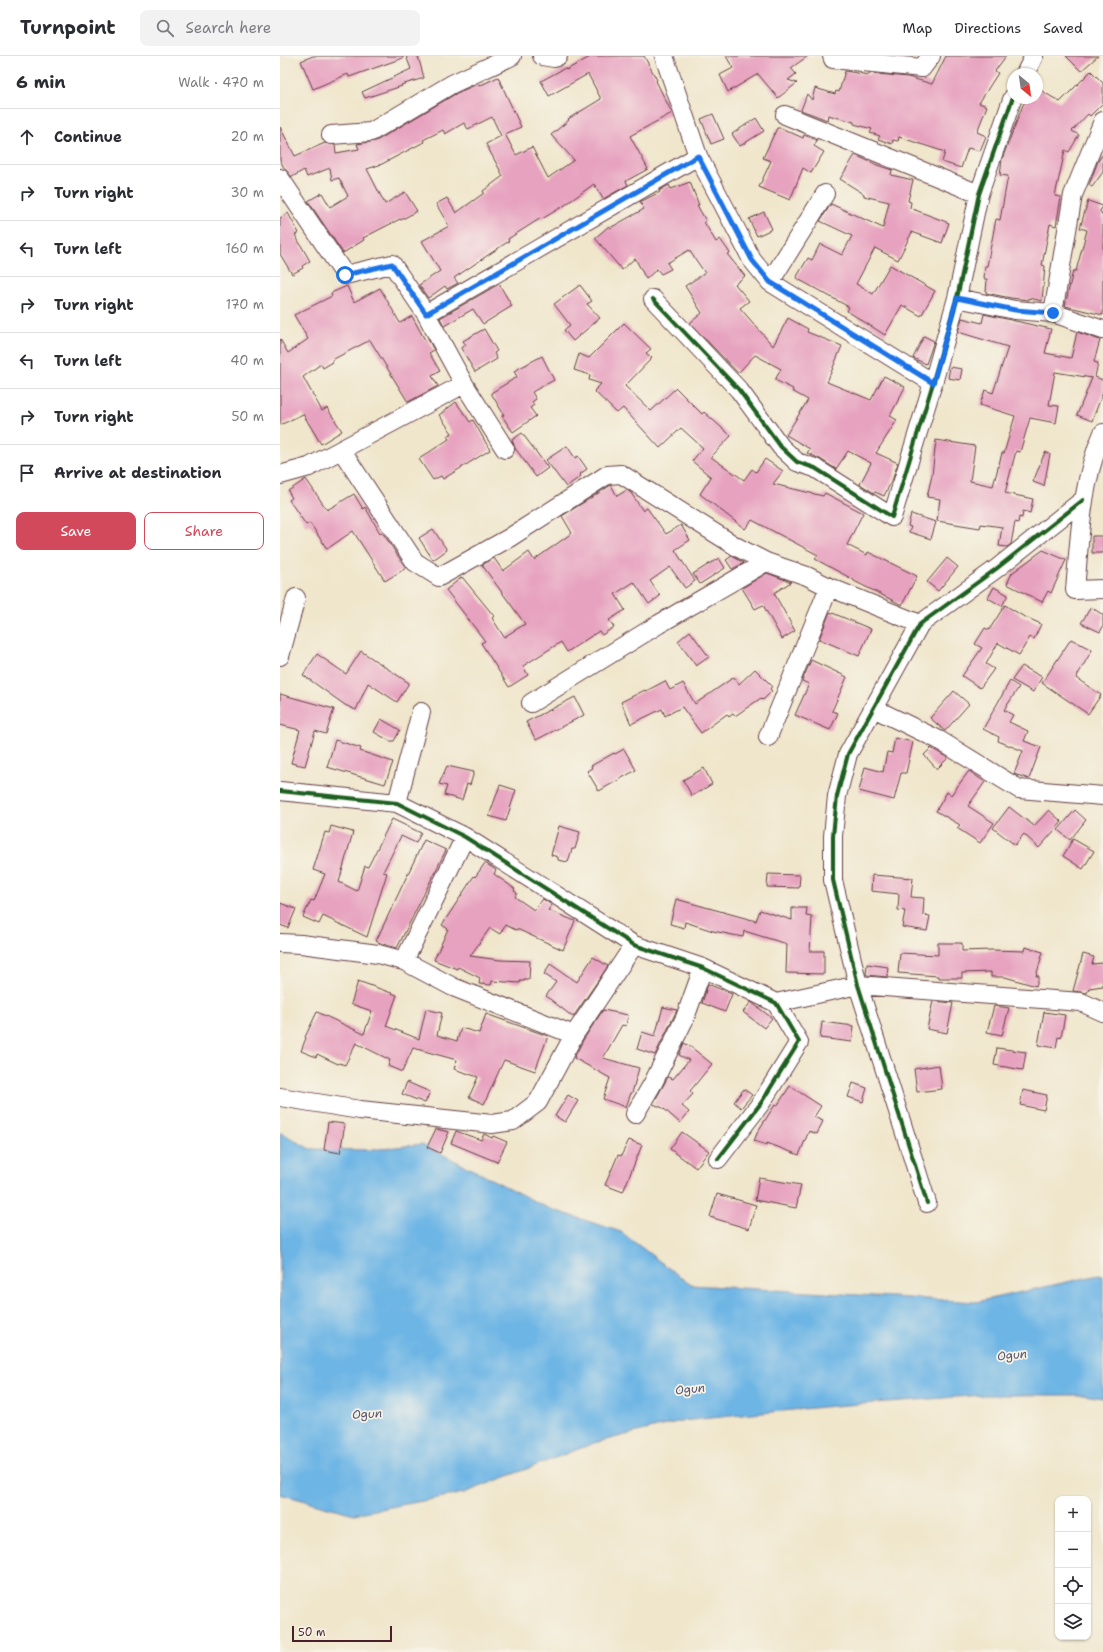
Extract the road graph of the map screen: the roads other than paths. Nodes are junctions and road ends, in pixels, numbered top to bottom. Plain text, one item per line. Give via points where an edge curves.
1 (512, 56) edge
2 (542, 56) edge
3 (558, 56) edge
4 (664, 56) edge
5 (832, 56) edge
6 (931, 56) edge
7 (1034, 56) edge
8 (1028, 68) edge
9 (1011, 104) edge
10 (785, 115) dead end
11 (1103, 121) edge
12 (331, 135) dead end
13 (698, 156) junction
14 (280, 178) edge
15 (825, 194) dead end
16 (979, 194) junction
17 (770, 282) junction
18 (957, 298) junction
19 (653, 299) dead end
20 (1053, 313) junction
21 (426, 314) junction
22 (1103, 330) edge
23 (933, 383) junction
24 (464, 384) junction
25 (1101, 444) edge
26 (505, 450) dead end
27 (342, 451) junction
28 (280, 475) edge
29 (1083, 500) junction
30 (766, 562) junction
31 (829, 587) junction
32 (1103, 589) edge
33 (296, 598) dead end
34 (920, 624) junction
35 (280, 656) edge
36 (531, 703) dead end
37 (873, 708) junction
38 (421, 712) dead end
39 (768, 737) dead end
40 (280, 791) edge
41 (1103, 796) edge
42 (397, 803) junction
43 (465, 837) junction
44 (280, 943) edge
45 (634, 945) junction
46 (404, 960) junction
47 (703, 968) junction
48 (858, 985) junction
49 (776, 1003) junction
50 (1103, 1012) edge
51 (574, 1034) junction
52 (280, 1097) edge
53 (635, 1114) dead end
54 (718, 1159) dead end
55 (927, 1203) dead end

1 - 12 street via 452,84 371,132
2 - 3 street
4 - 13 street
5 - 6 street via 833,59 922,68
7 - 8 street
9 - 16 street
10 - 16 street
11 - 20 street via 1074,195
13 - 17 street via 752,260
13 - 21 street
14 - 21 street via 345,275 392,264
15 - 17 street
16 - 18 street
17 - 23 street
18 - 20 street via 1015,310
18 - 23 street
19 - 23 street via 739,390 781,447 797,462 815,468 892,517
20 - 22 street
21 - 24 street
24 - 26 street
24 - 27 street
25 - 29 street
27 - 28 street via 309,467
27 - 30 street via 415,562 439,577 509,538 607,475 621,474 737,547
29 - 32 street via 1075,590
29 - 34 street via 996,569
30 - 31 street via 807,576
30 - 36 street
31 - 34 street
31 - 39 street
33 - 35 street
34 - 37 street
37 - 41 street via 939,740 1019,789
37 - 48 street via 848,754 837,796 833,836 834,880
38 - 42 street
40 - 42 street
42 - 43 street
43 - 45 street
43 - 46 street
44 - 46 street via 378,954
45 - 47 street
45 - 51 street
46 - 51 street via 452,987
47 - 49 street
47 - 53 street via 685,1018
48 - 49 street
48 - 50 street via 1080,1002
48 - 55 street
49 - 54 street via 799,1042 761,1103
51 - 52 street via 538,1102 513,1121 492,1124 360,1110

